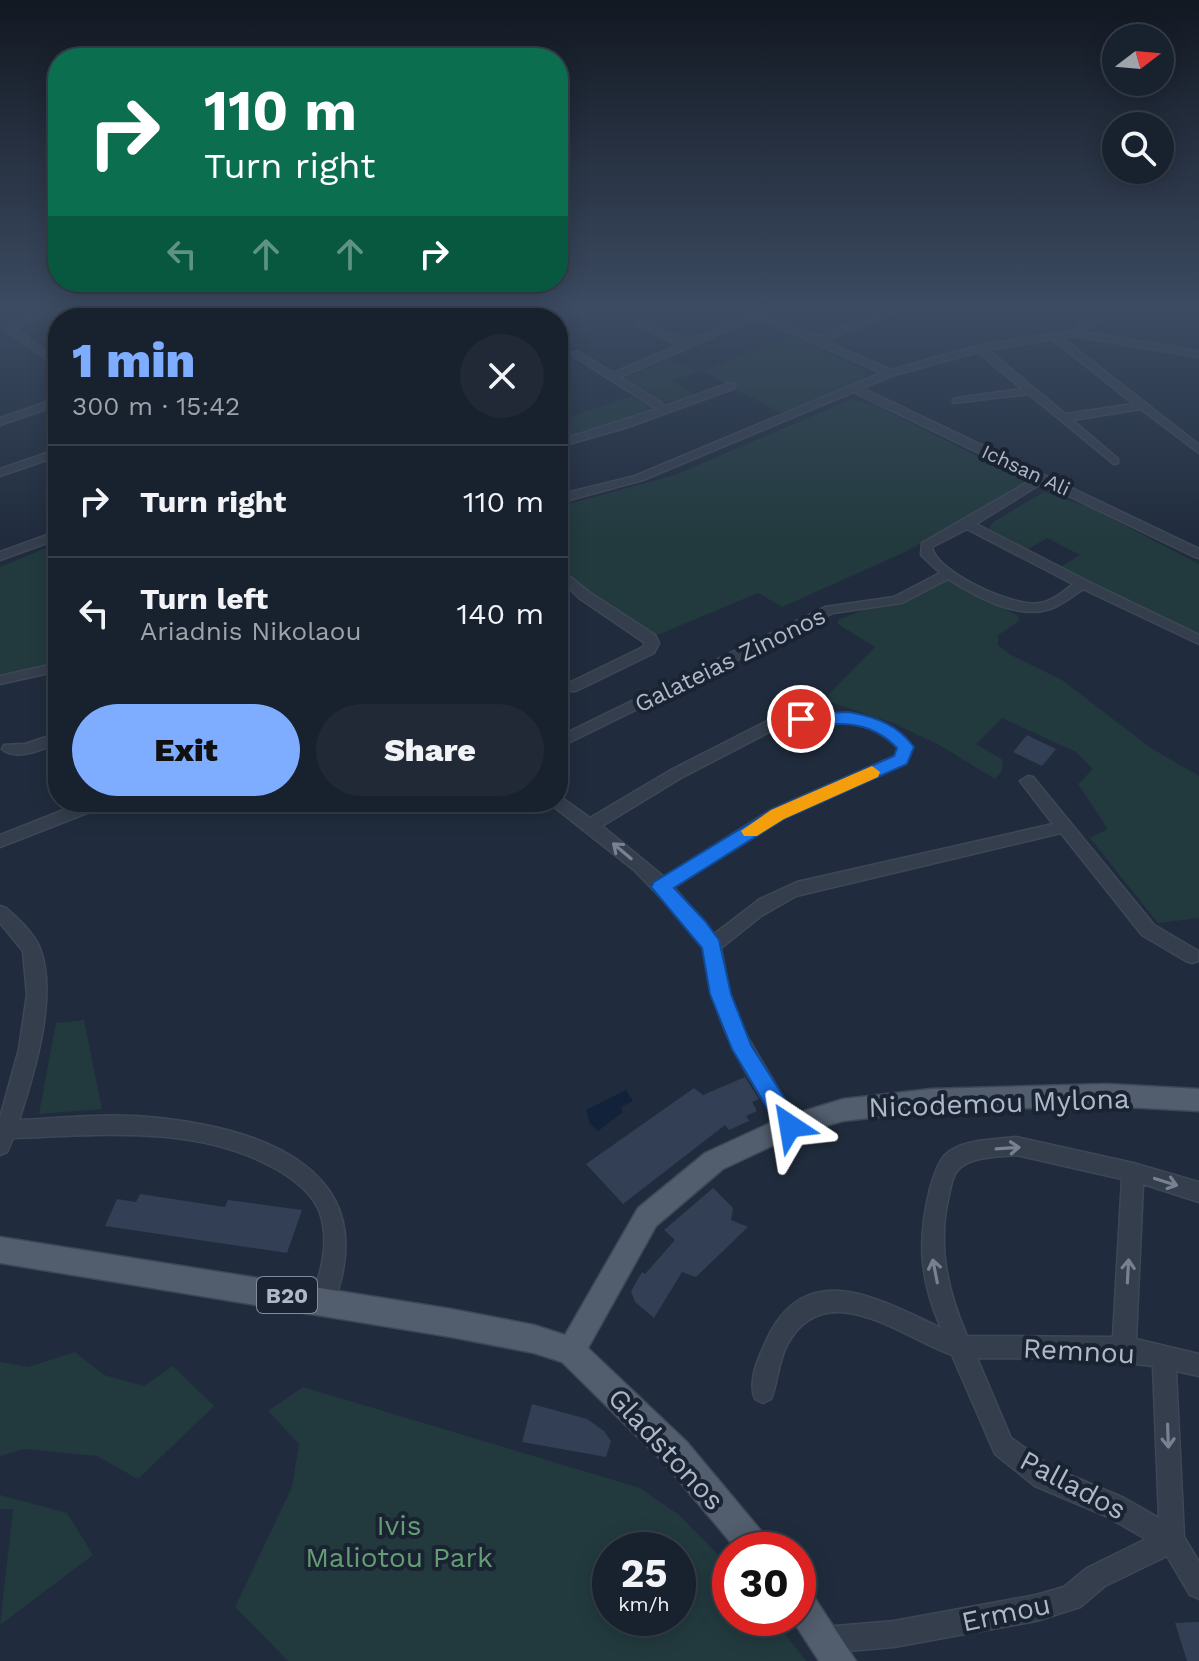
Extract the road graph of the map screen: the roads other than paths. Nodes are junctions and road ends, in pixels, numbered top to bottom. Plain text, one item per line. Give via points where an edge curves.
1 (627, 387) edge
2 (730, 387) edge
3 (857, 387) edge
4 (1026, 387) edge
5 (1118, 387) edge
6 (853, 388) junction
7 (1031, 391) junction
8 (957, 401) dead end
9 (48, 405) edge
10 (1142, 406) junction
11 (665, 410) junction
12 (1063, 418) junction
13 (0, 422) edge
14 (568, 441) edge
15 (1199, 450) edge
16 (48, 456) edge
17 (1114, 461) dead end
18 (0, 473) edge
19 (1043, 477) junction
20 (568, 497) edge
21 (967, 524) junction
22 (48, 539) edge
23 (1199, 554) edge
24 (0, 556) edge
25 (949, 573) junction
26 (568, 580) edge
27 (1082, 584) junction
28 (1199, 640) edge
29 (48, 669) edge
30 (0, 680) edge
31 (568, 688) edge
32 (568, 738) edge
33 (48, 741) edge
34 (9, 749) dead end
35 (1028, 781) dead end
36 (568, 810) edge
37 (74, 812) edge
38 (591, 825) junction
39 (1064, 827) junction
40 (0, 841) edge
41 (661, 887) junction
42 (0, 913) edge
43 (712, 946) junction
44 (1192, 956) dead end
45 (1199, 1100) edge
46 (790, 1126) junction
47 (3, 1138) edge
48 (1133, 1172) junction
49 (1199, 1192) edge
50 (0, 1250) edge
51 (323, 1301) junction
52 (958, 1346) junction
53 (1124, 1349) junction
54 (571, 1351) junction
55 (1164, 1358) junction
56 (1199, 1365) edge
57 (763, 1391) dead end
58 (742, 1532) edge
59 (1172, 1540) junction
60 (1199, 1586) edge
61 (816, 1626) edge
62 (832, 1650) edge

1 - 11 street
2 - 11 street
3 - 6 street
4 - 7 street
5 - 10 street
6 - 19 street, Ichsan Ali
6 - 20 street via 667,467
7 - 8 street
7 - 12 street
9 - 13 street
10 - 12 street
10 - 15 street
11 - 14 street
12 - 17 street
16 - 18 street
19 - 21 street
19 - 23 street, Ichsan Ali
21 - 25 street via 926,546 927,555
21 - 27 street
22 - 24 street
25 - 27 street via 1004,603 1033,609 1047,607
25 - 32 street, Galateias Zinonos via 897,600 830,610
26 - 31 street via 652,643 649,650
27 - 28 street
29 - 30 street
33 - 34 street
35 - 39 street
36 - 38 street
37 - 40 street
41 -> 38 street
38 - 41 street via 776,722 866,721 891,732 906,747 901,759 777,814
39 - 43 street via 782,893 747,914
39 - 44 street via 1148,930
41 - 43 street
42 - 47 street via 31,948 37,971 21,1082
43 - 46 street via 721,994 742,1049
45 - 46 main road, Nicodemou Mylona via 1107,1095 931,1100 843,1110
46 - 54 main road, Nicodemou Mylona via 714,1161 647,1217
47 - 51 street via 147,1126 222,1138 302,1173 327,1204 334,1231 335,1254
48 -> 49 street
52 -> 48 street via 941,1302 933,1260 932,1221 951,1162 967,1153 1016,1146
53 -> 48 street
50 - 51 main road, B20
51 - 54 main road, B20 via 534,1339
52 - 53 street, Remnou
52 - 57 street via 860,1303 813,1306 793,1317 779,1337
52 - 59 street, Pallados via 1003,1446 1044,1477 1115,1507
53 - 55 street, Remnou
54 - 58 main road, Gladstonos / B20 via 676,1453
55 - 56 street, Remnou
55 -> 59 street
59 - 60 street
59 - 62 street, Ermou via 1096,1577 1071,1598
61 - 62 main road

